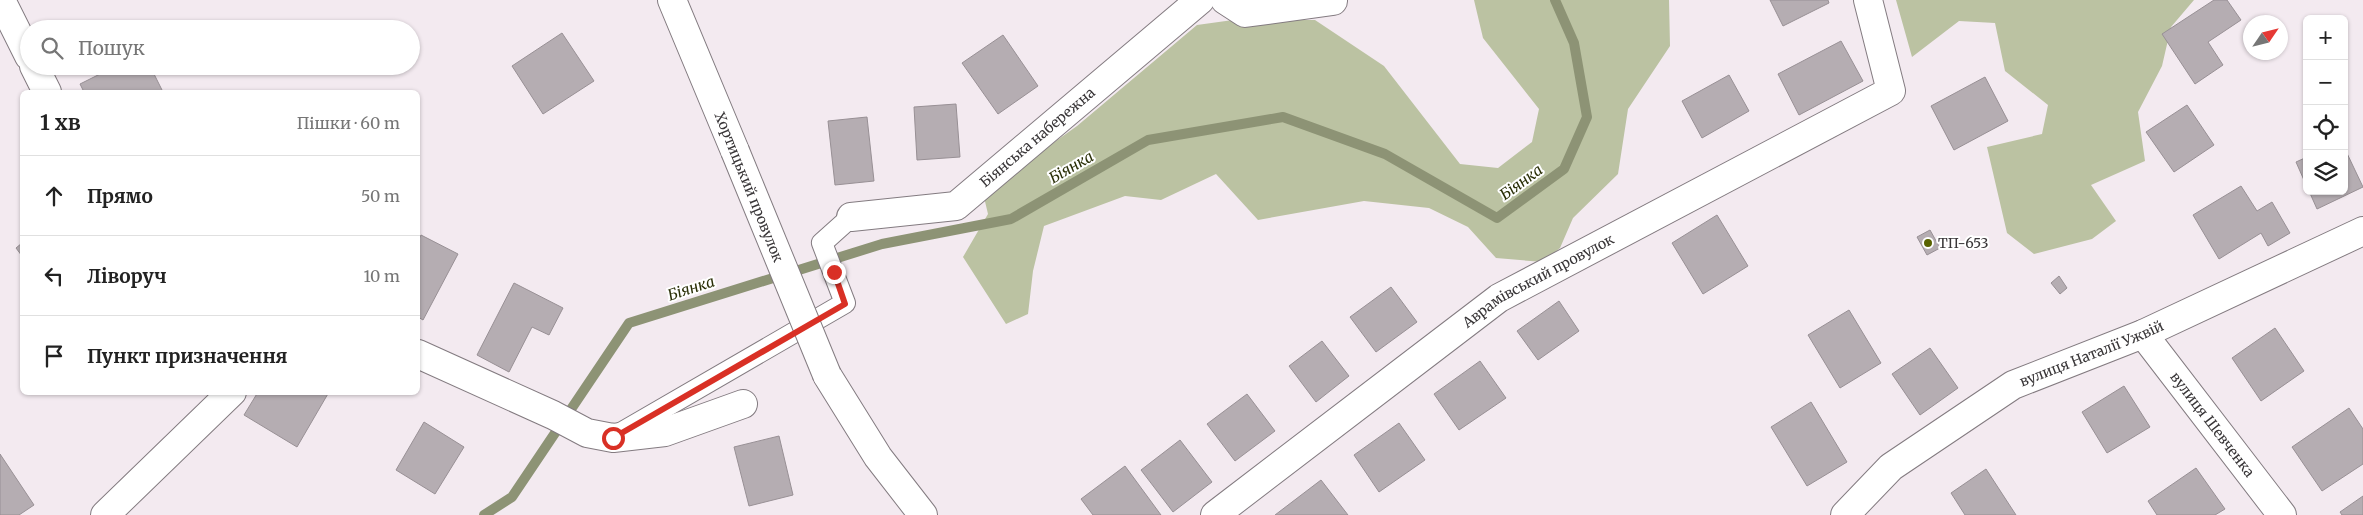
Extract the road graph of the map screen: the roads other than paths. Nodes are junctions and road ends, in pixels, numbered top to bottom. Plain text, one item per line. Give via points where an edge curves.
1 (1, 0) edge
2 (672, 0) edge
3 (1200, 0) edge
4 (1226, 0) edge
5 (1868, 0) edge
6 (1332, 1) dead end
7 (20, 38) edge
8 (38, 75) edge
9 (46, 90) edge
10 (851, 217) joint
11 (2363, 231) edge
12 (2143, 334) junction
13 (420, 355) edge
14 (229, 395) edge
15 (743, 404) dead end
16 (613, 438) junction
17 (105, 515) edge
18 (923, 515) edge
19 (1215, 515) edge
20 (1845, 515) edge
21 (2282, 515) edge

1 - 7 street
2 - 18 street, Хортицький провулок, bridge via 827,375 878,457
3 - 10 street, Біянська набережна via 956,206
4 - 6 street via 1245,13
5 - 19 street, Аврамівський провулок via 1891,91 1499,298
8 - 9 street
10 - 16 lane via 822,243 845,304
11 - 12 street, вулиця Наталії Ужвій
12 - 20 street, вулиця Наталії Ужвій via 2013,385 1891,467
12 - 21 street, вулиця Шевченка
13 - 16 street via 587,432
14 - 17 street
15 - 16 street via 665,432

